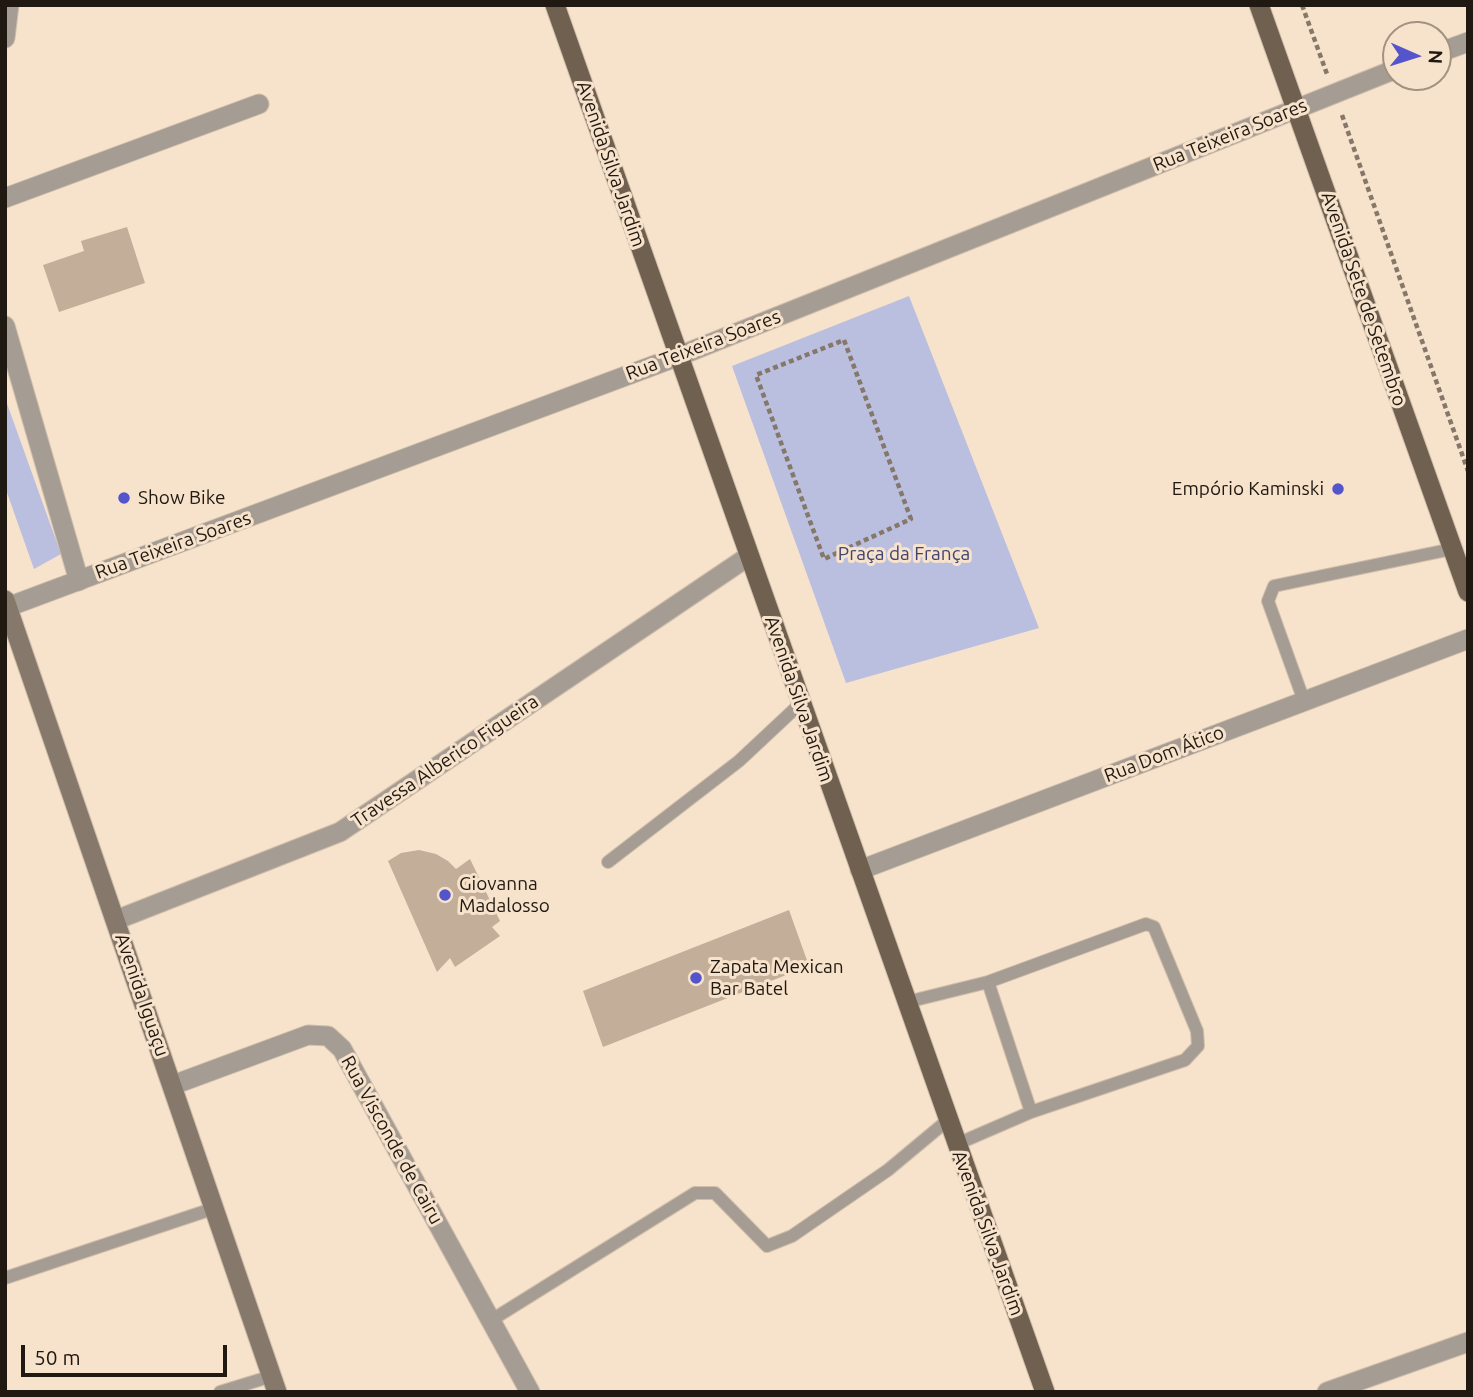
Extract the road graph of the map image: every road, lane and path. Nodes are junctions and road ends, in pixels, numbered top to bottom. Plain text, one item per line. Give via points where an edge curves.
1 (9, 5) edge
2 (555, 5) edge
3 (1259, 5) edge
4 (1302, 5) edge
5 (5, 38) edge
6 (1321, 56) dead end
7 (1382, 74) edge
8 (259, 104) dead end
9 (1296, 108) junction
10 (1346, 126) dead end
11 (5, 198) edge
12 (5, 326) edge
13 (679, 356) junction
14 (1468, 471) edge
15 (1452, 549) junction
16 (749, 556) junction
17 (824, 559) joint
18 (79, 580) junction
19 (1468, 592) edge
20 (6, 605) edge
21 (1468, 639) edge
22 (1304, 701) junction
23 (801, 703) junction
24 (608, 862) dead end
25 (860, 870) junction
26 (116, 920) junction
27 (988, 982) junction
28 (907, 1002) junction
29 (173, 1085) junction
30 (1031, 1112) junction
31 (948, 1120) junction
32 (957, 1144) junction
33 (215, 1208) junction
34 (5, 1278) edge
35 (490, 1321) junction
36 (1468, 1342) edge
37 (275, 1384) edge
38 (220, 1392) edge
39 (530, 1392) edge
40 (1045, 1392) edge
41 (1327, 1392) edge

1 - 5 street
2 - 13 main road, Avenida Silva Jardim
3 - 9 main road, Avenida Sete de Setembro
4 - 6 path
7 - 9 street, Rua Teixeira Soares
8 - 11 street
9 - 13 street, Rua Teixeira Soares
9 - 15 main road, Avenida Sete de Setembro
10 - 14 path
12 - 18 street
13 - 16 main road, Avenida Silva Jardim
13 - 18 street, Rua Teixeira Soares
15 - 19 main road, Avenida Sete de Setembro
15 - 22 lane via 1274,586 1268,601
16 - 23 main road, Avenida Silva Jardim
16 - 26 street, Travessa Alberico Figueira via 340,832
17 - 17 path via 911,519 844,340 756,375
18 - 20 street, Rua Teixeira Soares
20 - 26 main road, Avenida Iguaçu
21 - 22 street, Rua Dom Ático
22 - 25 street, Rua Dom Ático
23 - 24 lane via 739,761
23 - 25 main road, Avenida Silva Jardim
25 - 28 main road, Avenida Silva Jardim
26 - 29 main road, Avenida Iguaçu
27 - 28 lane
27 - 30 lane
27 - 30 lane via 1146,924 1154,927 1197,1031 1198,1046 1185,1060
28 - 31 main road, Avenida Silva Jardim
29 - 33 main road, Avenida Iguaçu
29 - 35 street, Rua Visconde de Cairu via 308,1035 328,1036 342,1049
30 - 32 lane
31 - 32 main road, Avenida Silva Jardim
31 - 35 lane via 888,1170 792,1236 767,1246 715,1193 695,1193
32 - 40 main road, Avenida Silva Jardim
33 - 34 lane
33 - 37 main road, Avenida Iguaçu
35 - 39 street, Rua Visconde de Cairu
36 - 41 street
37 - 38 lane

